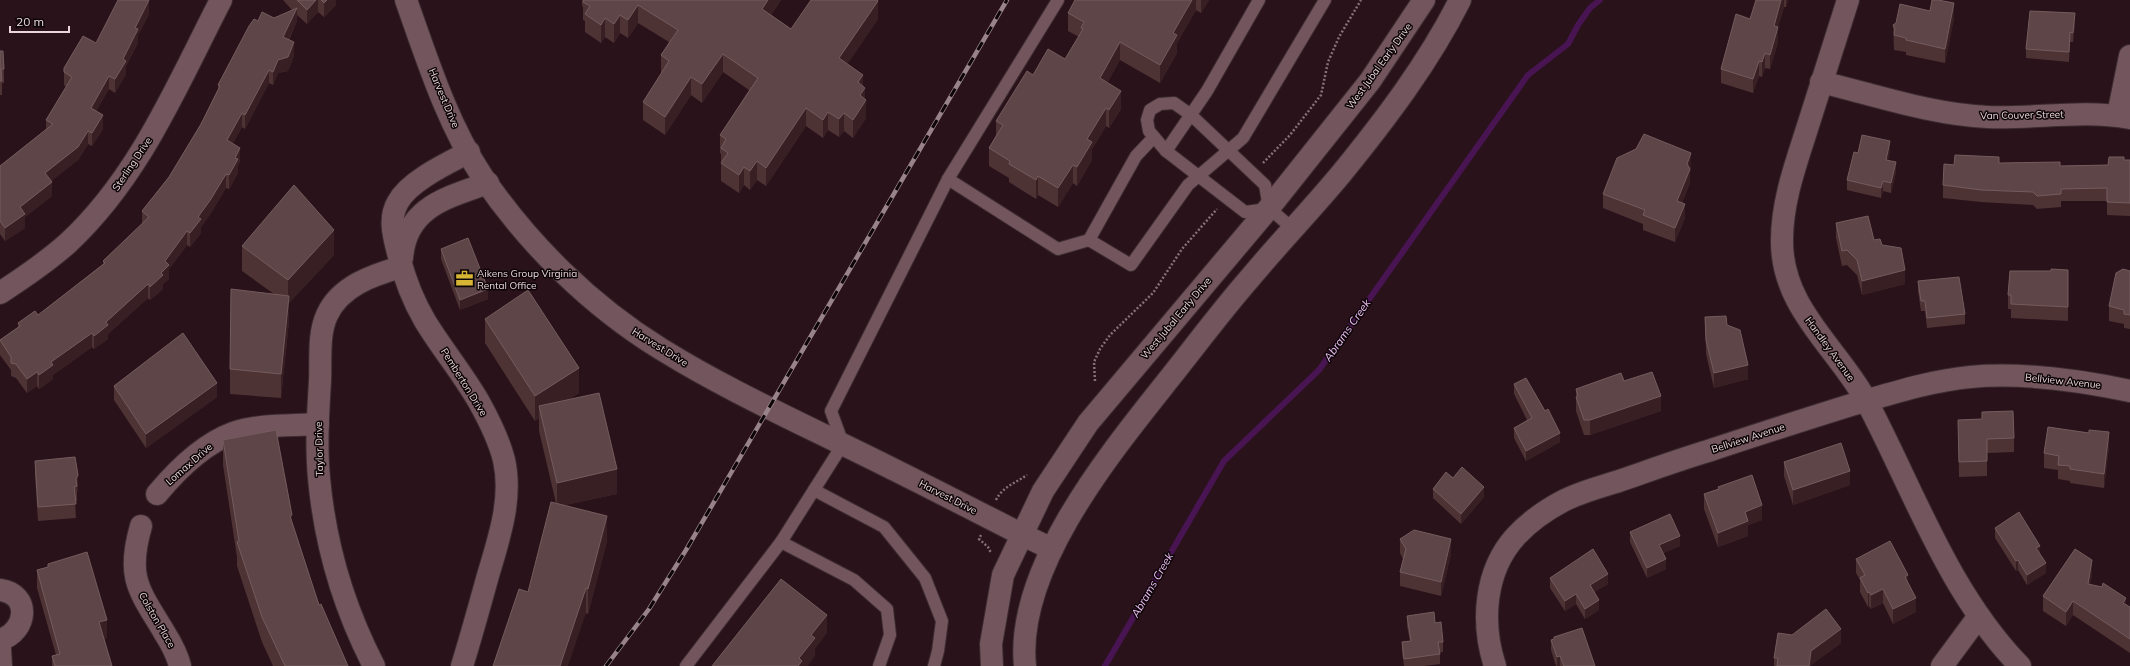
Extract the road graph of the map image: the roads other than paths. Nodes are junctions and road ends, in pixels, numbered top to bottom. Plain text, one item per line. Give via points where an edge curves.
1 (220, 0) edge
2 (406, 0) edge
3 (1058, 0) edge
4 (1259, 0) edge
5 (1325, 0) edge
6 (1424, 0) edge
7 (1460, 0) edge
8 (1848, 0) edge
9 (2130, 56) edge
10 (1821, 82) junction
11 (1191, 115) junction
12 (2124, 116) edge
13 (1154, 137) junction
14 (1166, 151) junction
15 (1229, 151) junction
16 (469, 152) junction
17 (1198, 176) junction
18 (948, 179) junction
19 (488, 183) junction
20 (1269, 208) junction
21 (1293, 229) junction
22 (1089, 240) junction
23 (401, 267) junction
24 (0, 293) edge
25 (2130, 391) edge
26 (1866, 401) junction
27 (318, 424) junction
28 (843, 444) junction
29 (814, 490) junction
30 (157, 494) dead end
31 (141, 526) dead end
32 (1021, 534) junction
33 (781, 542) junction
34 (1052, 549) junction
35 (0, 590) edge
36 (1979, 616) junction
37 (0, 640) edge
38 (0, 649) edge
39 (1, 666) edge
40 (180, 666) edge
41 (374, 666) edge
42 (462, 666) edge
43 (686, 666) edge
44 (878, 666) edge
45 (934, 666) edge
46 (992, 666) edge
47 (1025, 666) edge
48 (1495, 666) edge
49 (1942, 666) edge
50 (2020, 666) edge

1 - 24 street, Sterling Drive via 156,129 129,171 97,213 68,243 35,270
2 - 16 street, Harvest Drive via 452,121
3 - 18 lane
4 - 11 lane
5 - 15 lane via 1243,138
6 - 20 street, West Jubal Early Drive via 1370,81
7 - 21 street via 1418,70 1384,118 1341,174
8 - 10 street, Handley Avenue
9 - 12 street
10 - 12 street, Van Couver Street via 1974,116
10 - 26 street, Handley Avenue via 1783,212 1782,242 1785,267 1809,323 1844,367
11 - 13 lane via 1174,103 1160,104 1150,110 1147,120 1149,131
11 - 14 lane
11 - 15 lane
13 - 14 lane
13 - 22 lane via 1136,156
14 - 17 lane
15 - 17 lane
15 - 20 lane via 1265,184
16 - 19 street, Harvest Drive
16 - 23 street, Pemberton Drive via 415,184 398,201 392,226
17 - 20 lane via 1245,212
17 - 22 lane via 1188,185 1132,265
18 - 22 lane via 1058,249
18 - 28 lane via 831,410
19 - 23 street via 434,204 422,213 411,224 405,236
19 - 28 street, Harvest Drive via 543,252 572,281 624,324 660,349 734,390
20 - 21 lane
20 - 32 street, West Jubal Early Drive via 1088,423 1044,491
21 - 34 street via 1250,278 1120,440 1083,495
23 - 27 street, Taylor Drive via 350,288 336,300 327,315 322,337
23 - 42 street, Pemberton Drive via 425,321 478,402 494,432 504,461 504,522
25 - 26 street, Bellview Avenue via 2093,383 1997,376 1968,377 1914,387
26 - 36 street, Handley Avenue via 1958,583
26 - 48 street, Bellview Avenue via 1599,487 1563,501 1538,517 1516,536 1502,554 1492,577 1487,601 1487,627
27 - 30 street, Lomax Drive via 254,428 234,433 209,445
27 - 41 street, Taylor Drive via 319,477 331,550 341,588
28 - 29 lane
28 - 32 street, Harvest Drive
29 - 33 lane
29 - 45 lane via 884,527 925,578 942,621
31 - 40 street, Colston Place via 134,559 138,588 174,648
32 - 34 street, Harvest Drive
32 - 46 street, West Jubal Early Drive via 1003,575 991,644
33 - 43 lane
33 - 44 lane via 854,580 887,609 890,635
34 - 47 street via 1033,593 1026,623
35 - 37 street via 13,594 22,609 22,617 15,632
36 - 49 street
36 - 50 street, Handley Avenue via 2004,650
38 - 39 street

